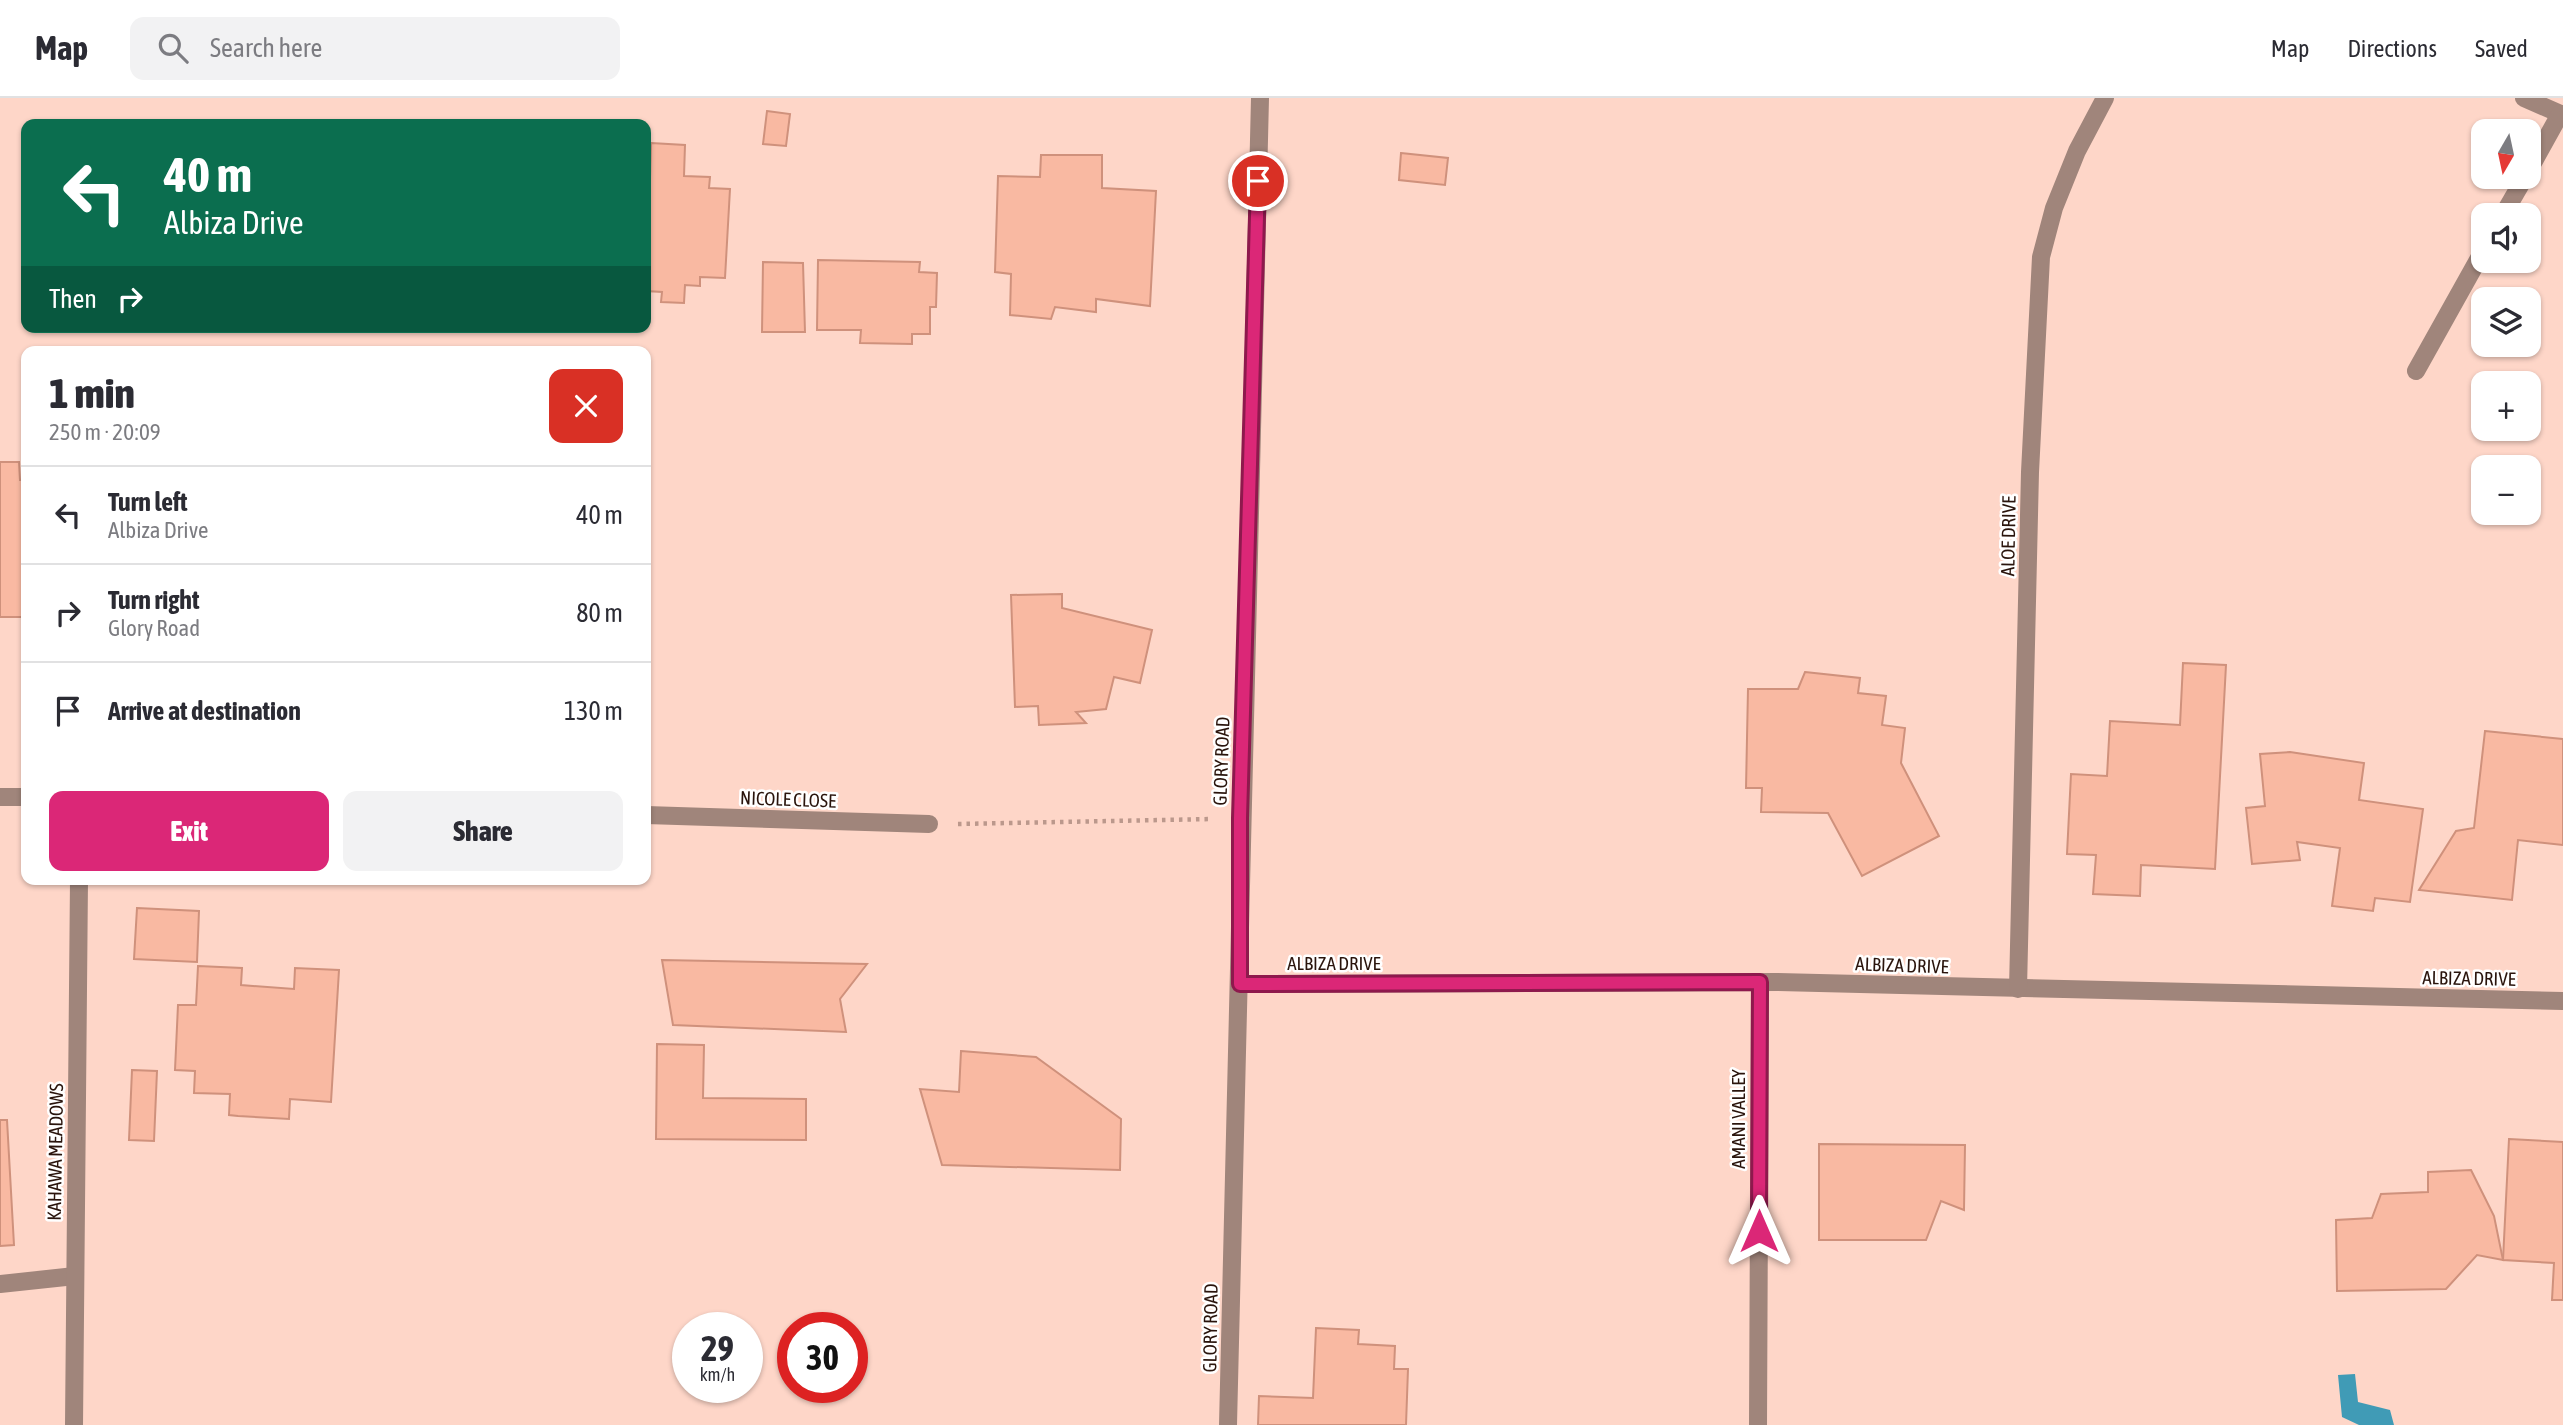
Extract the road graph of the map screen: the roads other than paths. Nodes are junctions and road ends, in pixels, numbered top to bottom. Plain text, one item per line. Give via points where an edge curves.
1 (1260, 98) edge
2 (2105, 98) edge
3 (2525, 98) edge
4 (2562, 115) edge
5 (2541, 150) edge
6 (2471, 272) edge
7 (2416, 371) dead end
8 (0, 797) edge
9 (21, 797) edge
10 (651, 816) edge
11 (929, 824) road end
12 (79, 885) edge
13 (1760, 982) junction
14 (1240, 984) junction
15 (2018, 989) junction
16 (2563, 1001) edge
17 (75, 1276) junction
18 (0, 1284) edge
19 (74, 1425) edge
20 (1228, 1425) edge
21 (1758, 1425) edge

1 - 14 street, GLORY ROAD via 1240,818
2 - 15 street, ALOE DRIVE via 2053,208 2041,257 2030,472
3 - 4 street
4 - 5 street
6 - 7 street
8 - 9 street
10 - 11 street, NICOLE CLOSE
12 - 17 street, KAHAWA MEADOWS
13 - 14 street, ALBIZA DRIVE
13 - 15 street, ALBIZA DRIVE
13 - 21 street, AMANI VALLEY
14 - 20 street, GLORY ROAD
15 - 16 street, ALBIZA DRIVE
17 - 18 street
17 - 19 street, KAHAWA MEADOWS

